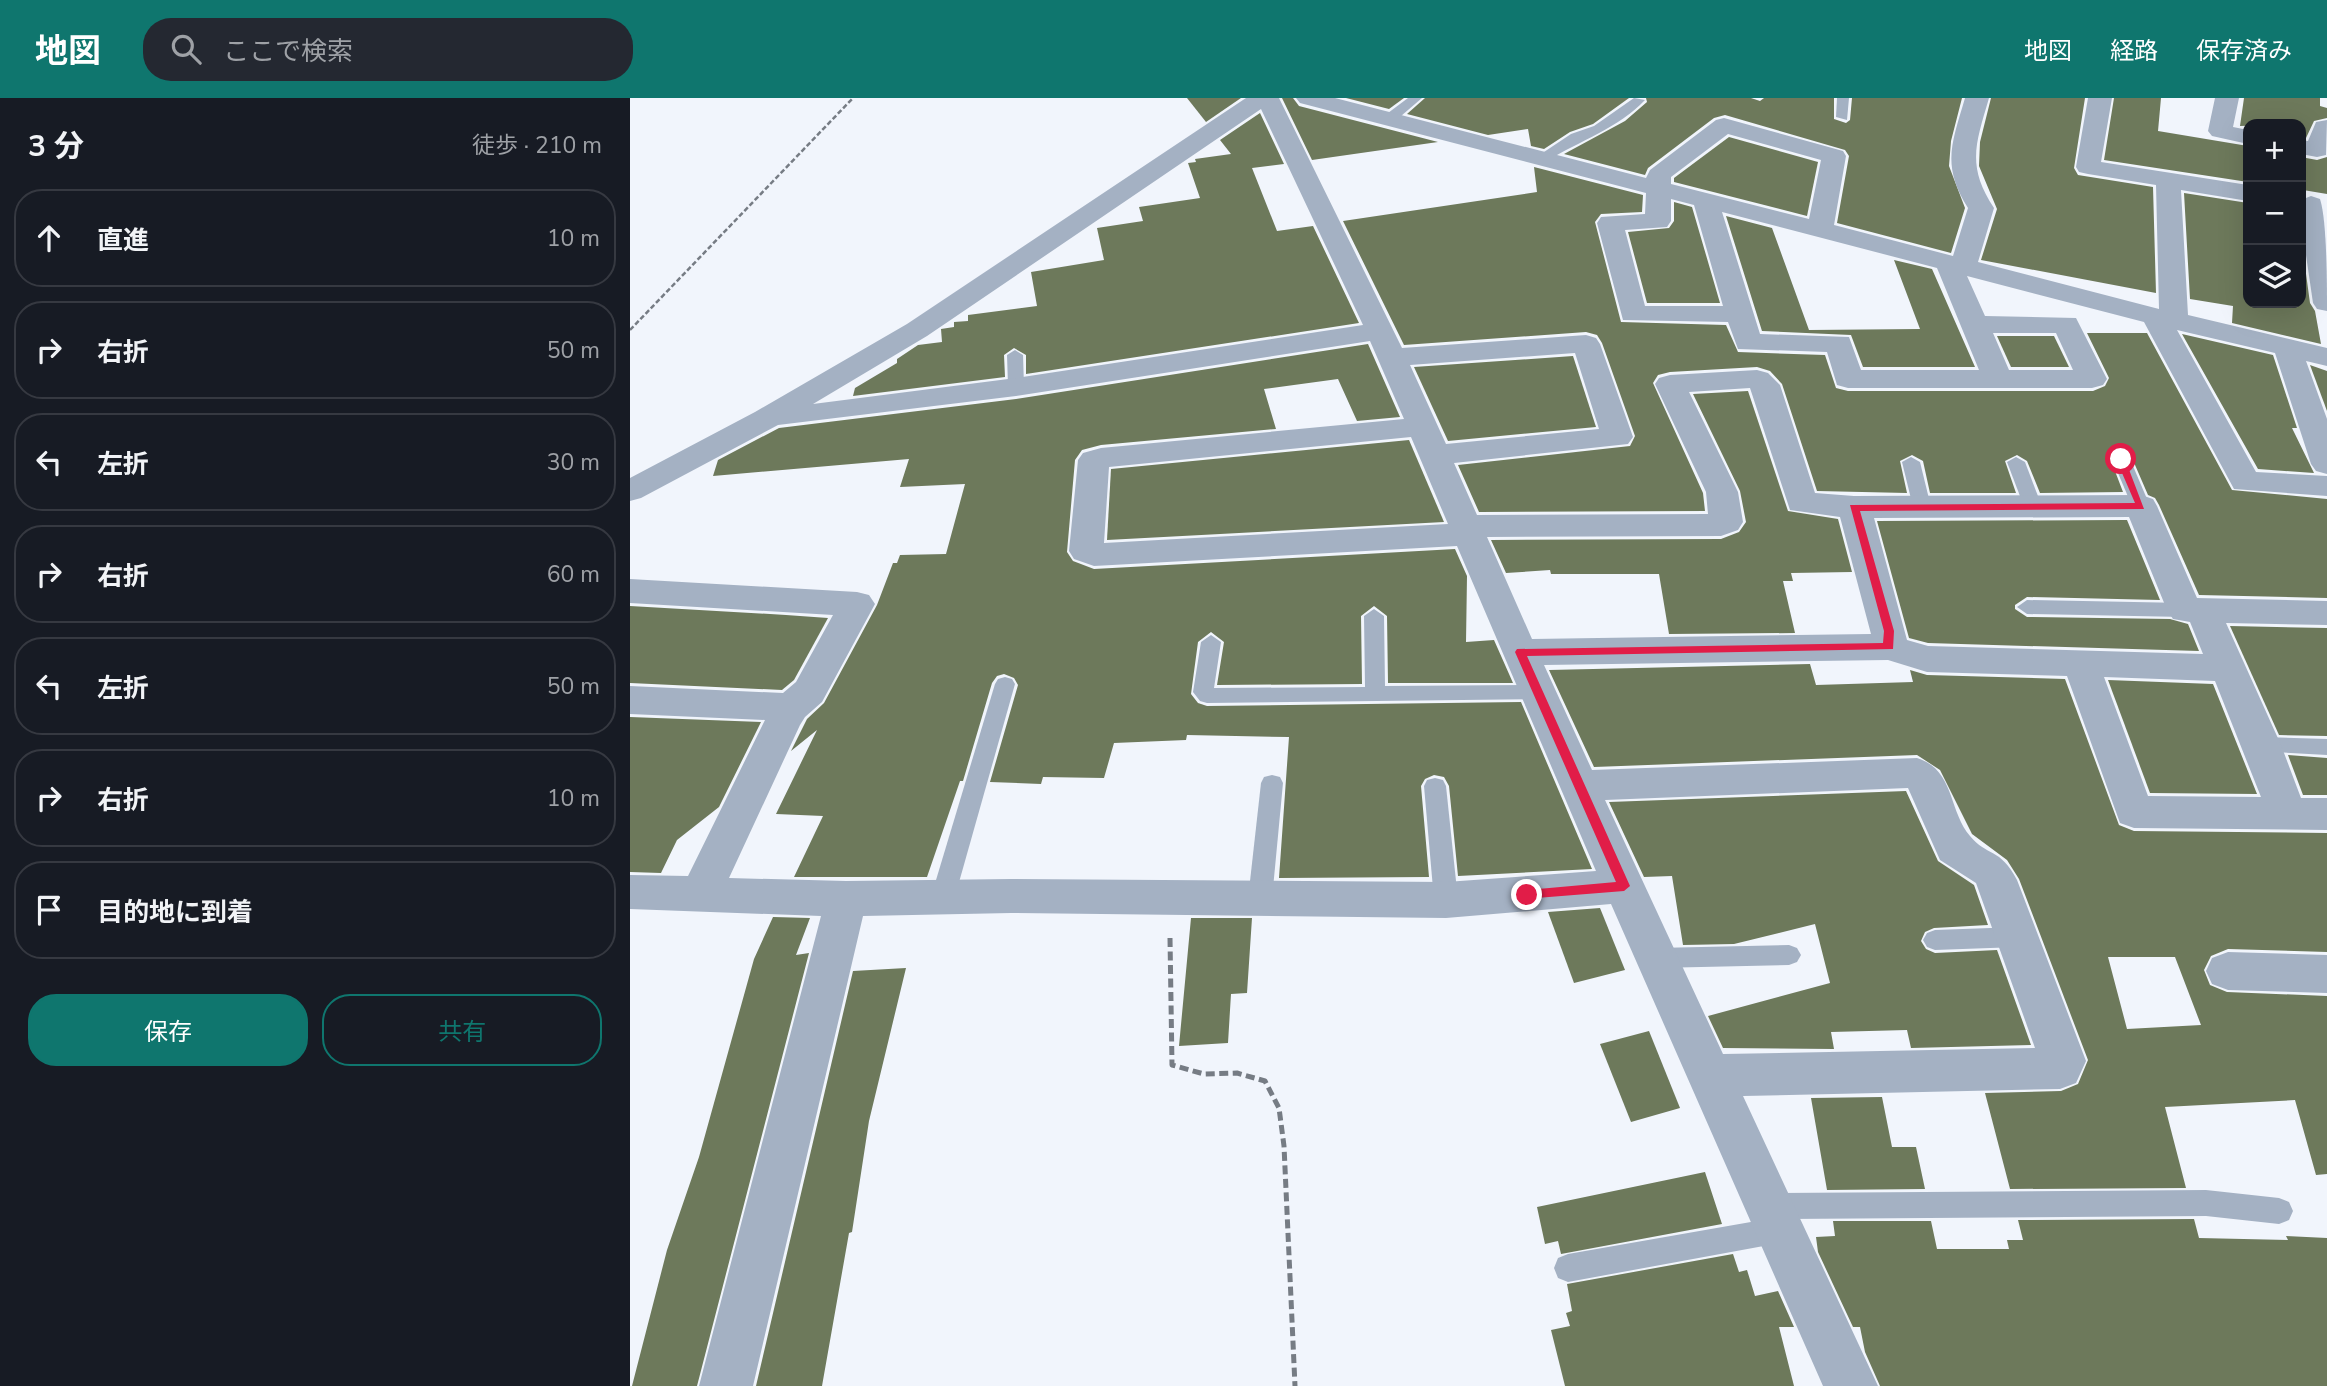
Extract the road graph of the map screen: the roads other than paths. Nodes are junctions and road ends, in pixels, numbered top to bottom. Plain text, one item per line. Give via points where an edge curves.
1 (1264, 98) edge
2 (1308, 98) edge
3 (1416, 98) edge
4 (1843, 98) edge
5 (1977, 98) edge
6 (2100, 98) edge
7 (2227, 98) edge
8 (1639, 100) edge
9 (1842, 117) dead end
10 (1389, 119) junction
11 (2327, 127) edge
12 (2243, 136) edge
13 (2306, 148) edge
14 (1542, 158) junction
15 (2168, 179) junction
16 (1658, 188) junction
17 (2243, 192) edge
18 (1706, 202) junction
19 (2313, 204) edge
20 (1820, 230) junction
21 (1955, 265) junction
22 (2327, 303) edge
23 (1740, 314) junction
24 (2164, 318) junction
25 (1974, 325) junction
26 (1387, 344) junction
27 (2287, 347) junction
28 (1015, 355) dead end
29 (2327, 357) edge
30 (1998, 379) junction
31 (1016, 387) junction
32 (766, 419) junction
33 (1429, 441) junction
34 (2121, 459) dead end
35 (1911, 462) dead end
36 (2016, 462) dead end
37 (2327, 464) edge
38 (2327, 486) edge
39 (630, 491) edge
40 (2032, 505) junction
41 (2141, 506) junction
42 (1922, 507) junction
43 (1854, 508) junction
44 (1468, 530) junction
45 (630, 591) edge
46 (2027, 607) dead end
47 (2194, 611) junction
48 (2327, 613) edge
49 (1374, 616) dead end
50 (1210, 642) dead end
51 (1889, 647) junction
52 (1520, 652) junction
53 (2080, 662) junction
54 (2228, 668) junction
55 (1005, 684) dead end
56 (1537, 692) junction
57 (1375, 694) junction
58 (630, 700) edge
59 (791, 707) junction
60 (2262, 745) junction
61 (2327, 747) edge
62 (1272, 783) dead end
63 (1435, 786) dead end
64 (1580, 786) junction
65 (2287, 814) junction
66 (2327, 814) edge
67 (1624, 886) junction
68 (630, 892) edge
69 (701, 893) junction
70 (846, 899) junction
71 (1260, 899) junction
72 (942, 900) junction
73 (1446, 900) junction
74 (2018, 937) junction
75 (1935, 940) dead end
76 (1789, 955) dead end
77 (1656, 958) junction
78 (2228, 971) dead end
79 (2327, 974) edge
80 (1708, 1076) junction
81 (2279, 1211) dead end
82 (1774, 1218) junction
83 (1568, 1268) dead end
84 (726, 1386) edge
85 (1851, 1386) edge

1 - 26 street via 1321,201
1 - 32 street via 917,330
2 - 10 street
3 - 10 lane
4 - 9 lane
5 - 21 street via 1960,164 1965,187 1981,208
6 - 15 street via 2088,167
7 - 12 street via 2220,131
8 - 14 lane via 1599,129
10 - 14 street
11 - 13 street via 2317,150
14 - 16 street
15 - 17 street
15 - 24 street
16 - 18 street
16 - 20 street via 1659,174 1724,125 1834,156
16 - 23 street via 1658,221 1610,223 1633,314
18 - 20 street
18 - 23 street
19 - 22 street
20 - 21 street
21 - 24 street
21 - 25 street
23 - 30 street via 1748,343 1839,343 1848,379
24 - 27 street
24 - 38 street via 2245,482
25 - 30 street
25 - 30 street via 2066,324 2092,379
26 - 31 street
26 - 33 street
26 - 33 street via 1586,344 1617,438
27 - 29 street
27 - 37 street
28 - 31 lane
31 - 32 street
32 - 39 street
33 - 44 street
33 - 44 street via 1094,460 1086,551 1094,555
34 - 41 lane
35 - 42 lane
36 - 40 lane
40 - 41 street
40 - 42 street via 2034,509
41 - 47 street
42 - 43 street
43 - 44 street via 1802,503 1765,385 1757,379 1674,382 1670,384 1722,492 1726,522
43 - 51 street via 1889,631
44 - 52 street
45 - 59 street via 857,604 809,692
46 - 47 lane
47 - 48 street
47 - 54 street
49 - 57 lane
50 - 57 lane via 1203,692 1208,696
51 - 52 street
51 - 53 street via 1927,659
52 - 56 street
53 - 54 street
53 - 65 street via 2134,812
54 - 60 street
55 - 72 lane
56 - 57 lane
56 - 64 street
58 - 59 street
59 - 69 street
60 - 61 lane
60 - 65 street
62 - 71 lane
63 - 73 lane
64 - 67 street
64 - 74 street via 1917,773 1955,848 1991,871
65 - 66 street
67 - 73 street
67 - 77 street
68 - 69 street
69 - 70 street
70 - 72 street
70 - 84 street
71 - 72 street
71 - 73 street
74 - 75 lane
74 - 80 street via 2063,1061 2060,1068
76 - 77 lane
77 - 80 street
78 - 79 street
80 - 82 street
81 - 82 lane via 2206,1203
82 - 83 lane
82 - 85 street

